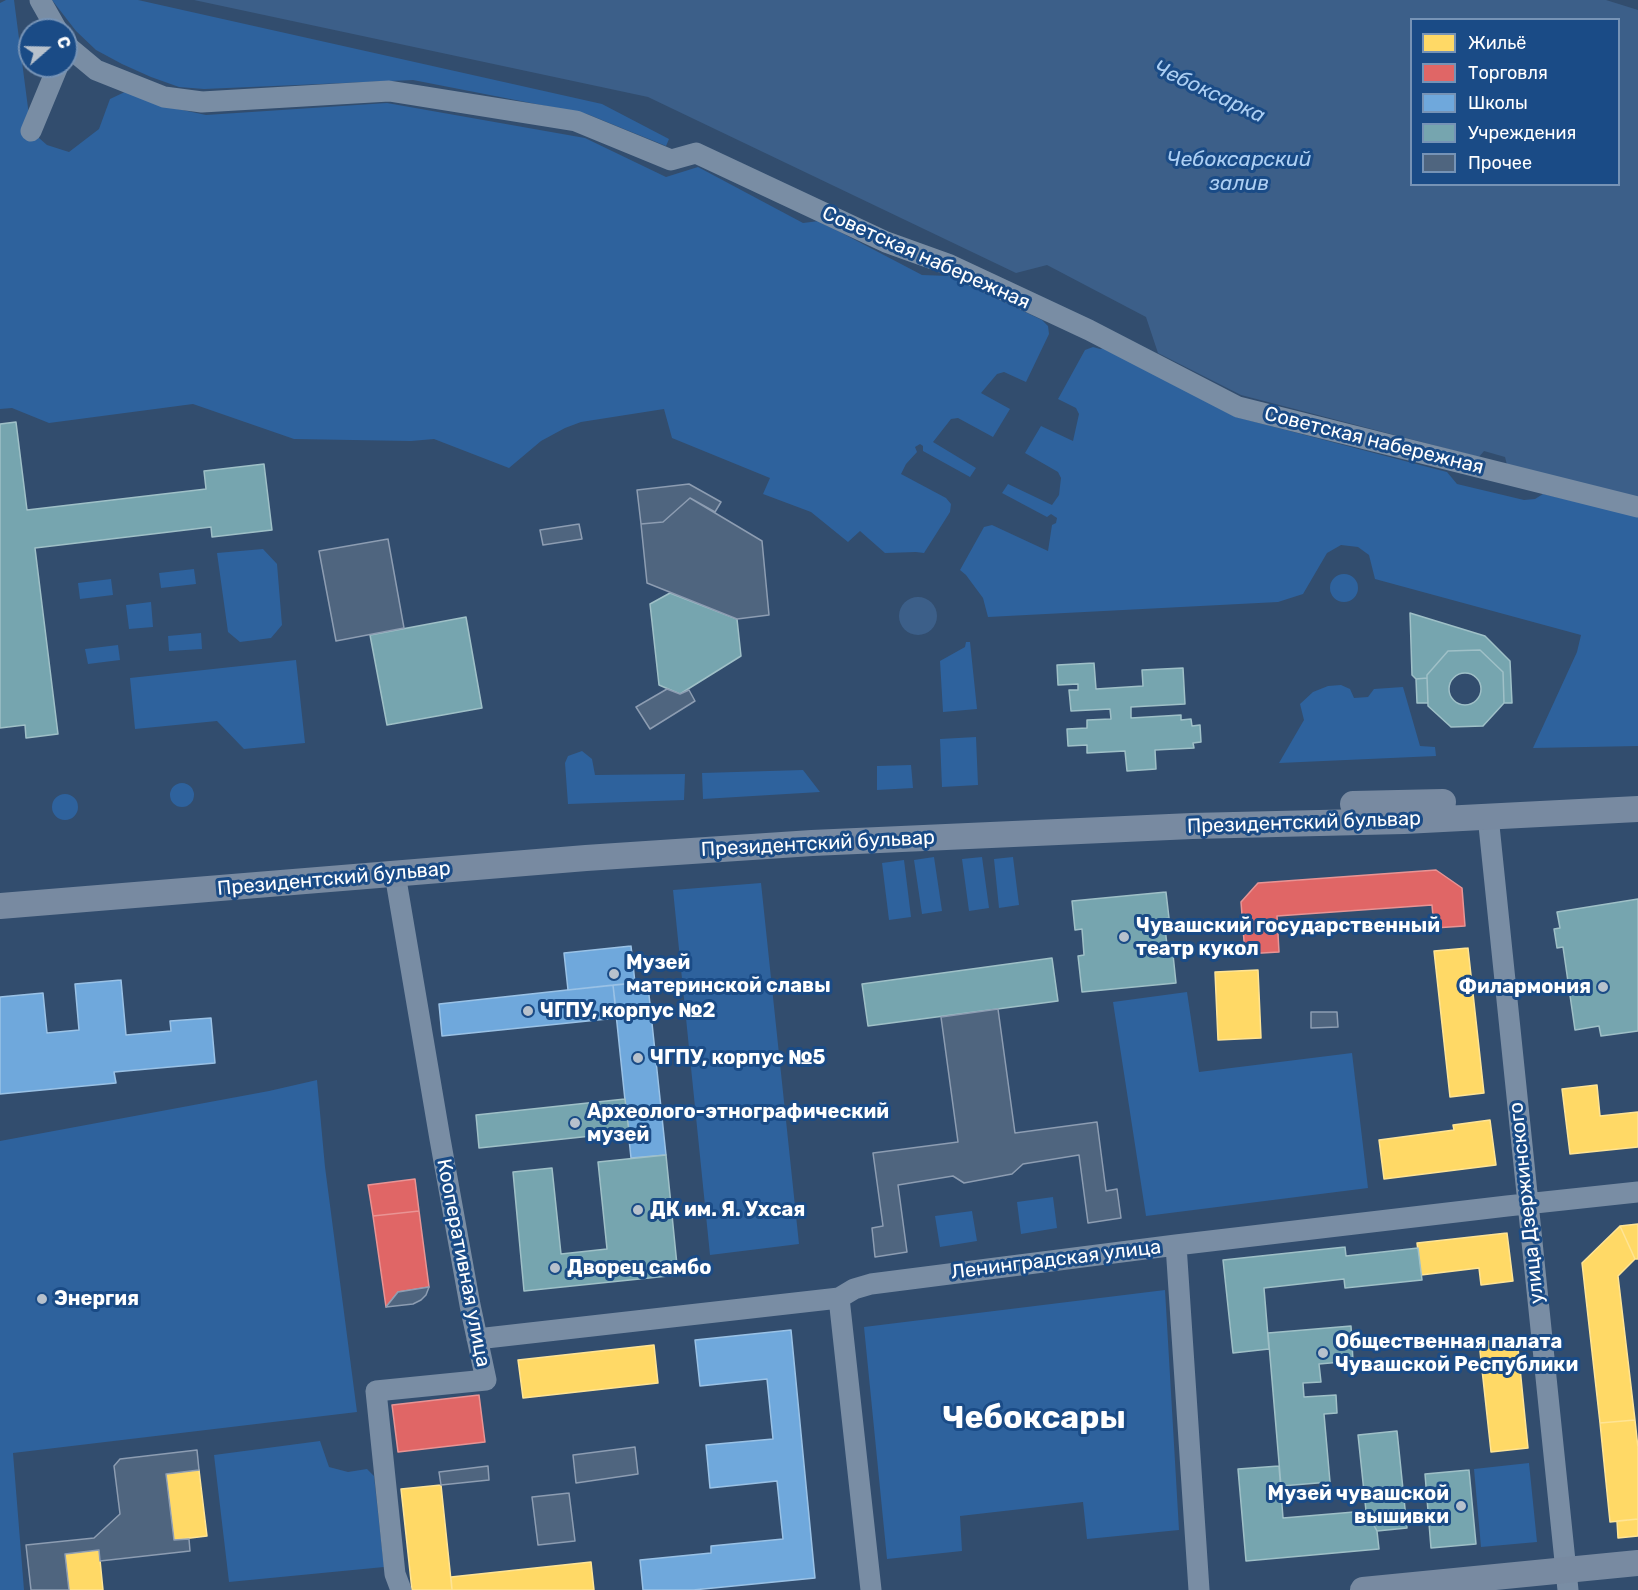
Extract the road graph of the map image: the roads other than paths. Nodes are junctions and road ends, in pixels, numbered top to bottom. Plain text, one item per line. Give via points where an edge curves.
1 (40, 0) edge
2 (50, 18) edge
3 (78, 56) edge
4 (53, 78) edge
5 (31, 131) dead end
6 (1638, 507) edge
7 (1638, 792) edge
8 (1487, 808) junction
9 (1638, 808) edge
10 (394, 866) junction
11 (313, 873) junction
12 (0, 890) edge
13 (0, 906) edge
14 (1638, 1192) edge
15 (1527, 1203) junction
16 (1176, 1245) junction
17 (838, 1298) junction
18 (477, 1339) junction
19 (1638, 1563) edge
20 (1567, 1580) edge
21 (401, 1590) edge
22 (871, 1590) edge
23 (1199, 1590) edge
24 (1362, 1590) edge

1 - 2 street
3 - 6 street, Советская набережная via 96,70 164,97 202,102 389,91 576,121 671,160 696,153 886,242 950,265 1089,330 1238,407
4 - 5 street
7 - 8 main road, Президентский бульвар
8 - 9 main road, Президентский бульвар
8 - 10 main road, Президентский бульвар via 1404,821 1253,816 1010,826 566,851
8 - 15 street, улица Дзержинского
10 - 11 main road, Президентский бульвар
10 - 18 street, Кооперативная улица
11 - 12 main road, Президентский бульвар
11 - 13 main road, Президентский бульвар
14 - 15 street, Ленинградская улица
15 - 16 street, Ленинградская улица
15 - 20 street, улица Дзержинского
16 - 17 street, Ленинградская улица via 871,1284
16 - 23 street
17 - 18 street, Ленинградская улица
17 - 22 street
18 - 21 street, Кооперативная улица via 486,1380 376,1391 395,1574
19 - 20 main road
20 - 24 main road

